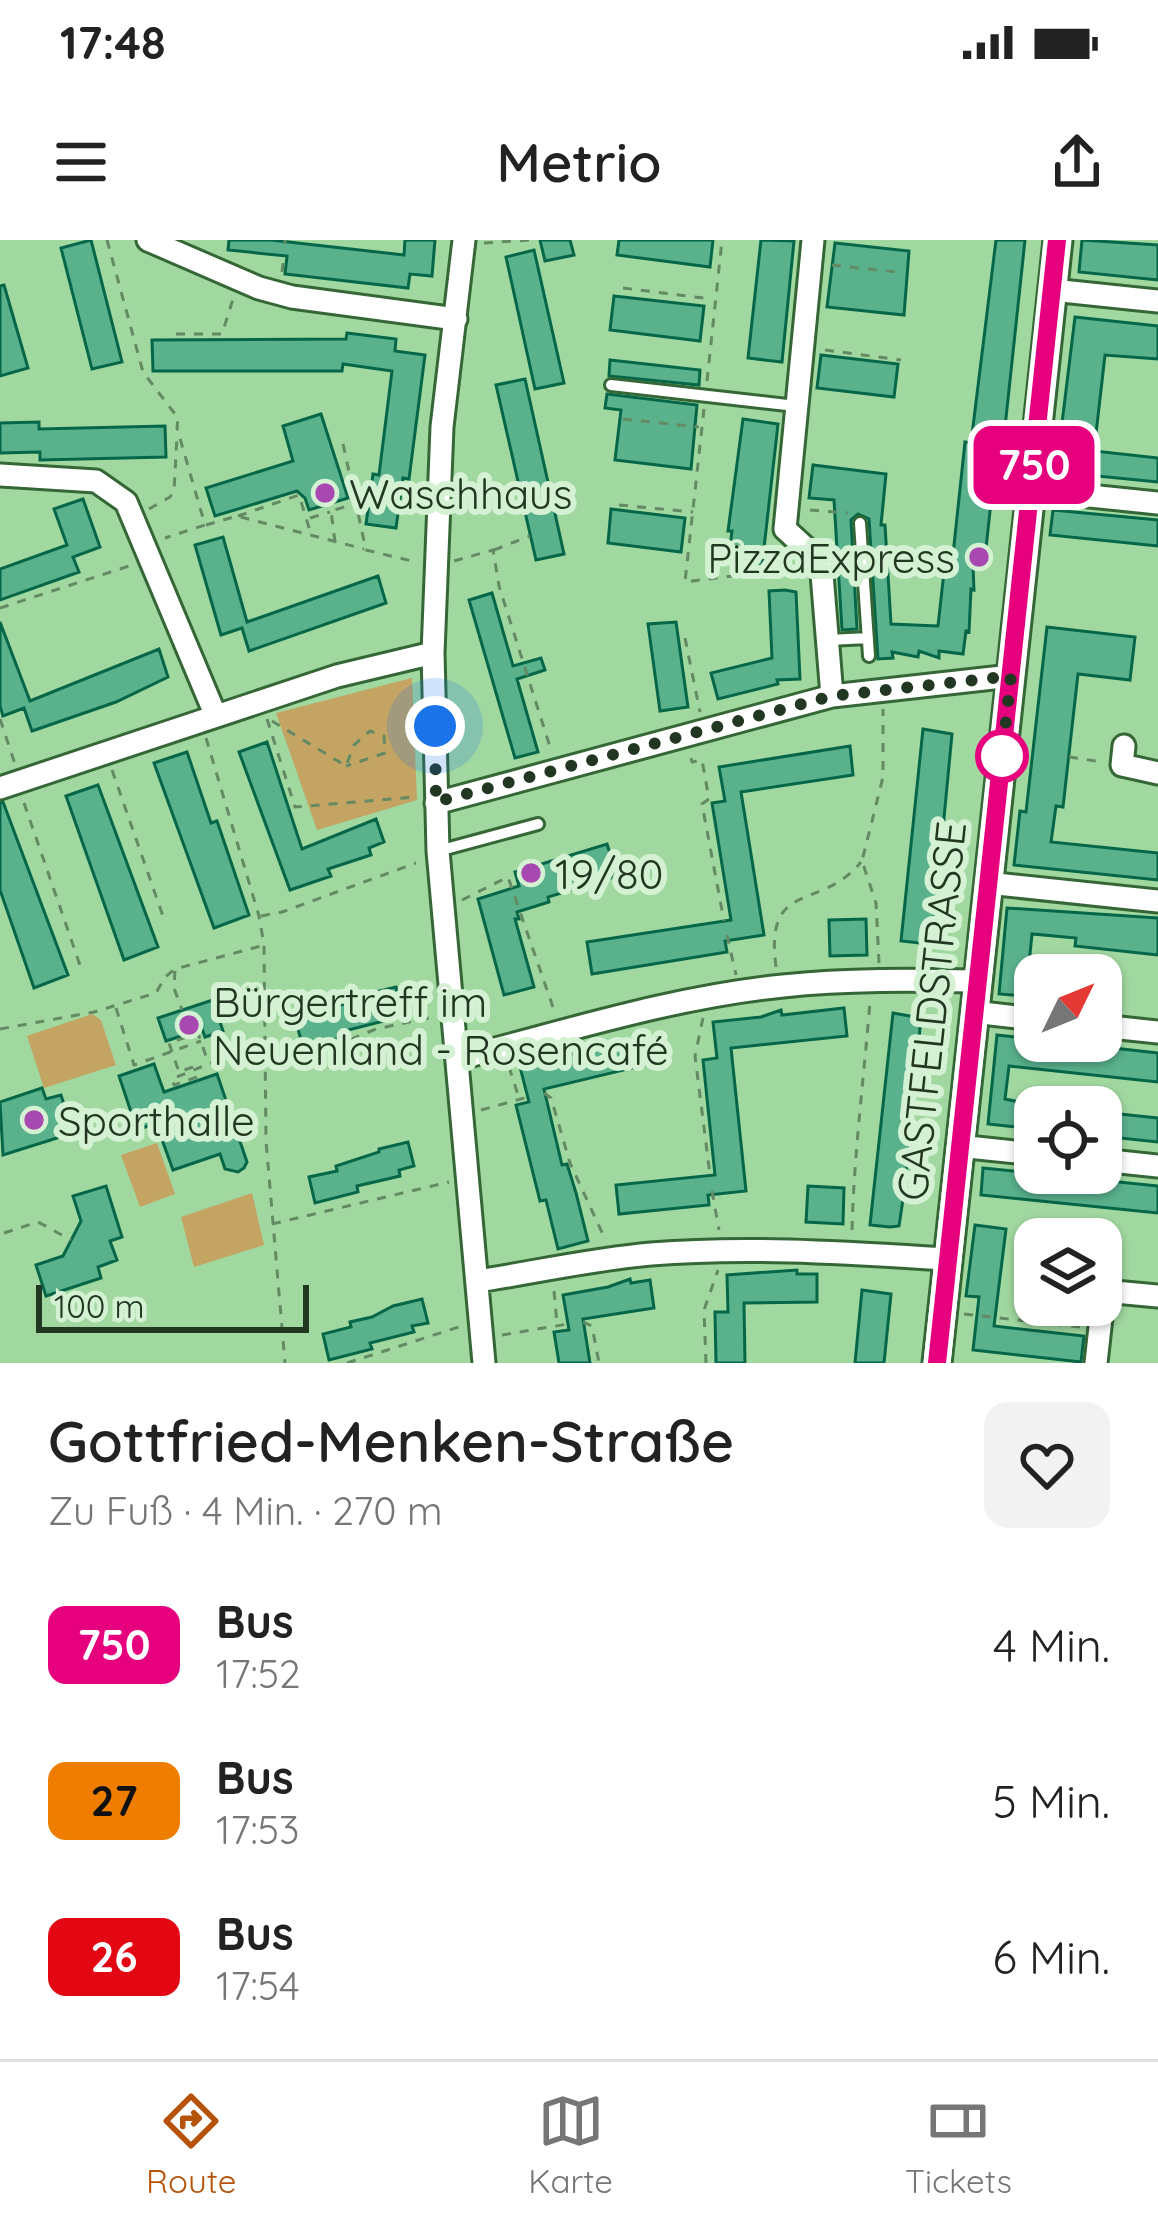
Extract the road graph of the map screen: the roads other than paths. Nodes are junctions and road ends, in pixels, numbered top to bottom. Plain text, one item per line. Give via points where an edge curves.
1 (148, 240) edge
2 (464, 240) edge
3 (1058, 240) edge
4 (812, 252) edge
5 (1052, 290) junction
6 (1158, 301) edge
7 (456, 319) junction
8 (611, 385) dead end
9 (796, 406) junction
10 (0, 475) edge
11 (1031, 490) junction
12 (1158, 503) edge
13 (860, 523) dead end
14 (868, 638) junction
15 (829, 640) junction
16 (433, 653) junction
17 (869, 656) dead end
18 (1011, 676) junction
19 (832, 696) junction
20 (208, 716) junction
21 (1123, 756) road end
22 (1158, 773) edge
23 (10, 784) edge
24 (436, 798) junction
25 (538, 824) dead end
26 (438, 851) junction
27 (987, 883) junction
28 (1158, 901) edge
29 (977, 980) junction
30 (973, 1012) junction
31 (1014, 1016) edge
32 (1122, 1028) edge
33 (1158, 1032) edge
34 (457, 1060) junction
35 (958, 1146) junction
36 (1014, 1152) edge
37 (1122, 1162) edge
38 (1158, 1166) edge
39 (946, 1259) junction
40 (478, 1281) junction
41 (1158, 1296) edge
42 (483, 1341) edge
43 (937, 1363) edge
44 (1096, 1363) edge

1 - 7 street via 312,302
2 - 7 street
3 - 5 street, GASTFELDSTRASSE
4 - 9 street
5 - 6 street
5 - 11 street, GASTFELDSTRASSE
7 - 16 street via 442,427
8 - 9 lane
9 - 15 street via 785,530 821,562
10 - 20 street via 112,489 149,550
11 - 12 street
11 - 18 street, GASTFELDSTRASSE
13 - 14 lane
14 - 15 lane
14 - 17 lane
15 - 19 street
16 - 20 street
16 - 24 street
18 - 19 street
18 - 27 street, GASTFELDSTRASSE
19 - 24 street
20 - 23 street
21 - 22 street
24 - 26 street
25 - 26 lane
26 - 34 street
27 - 28 street
27 - 29 street, GASTFELDSTRASSE
29 - 30 street, GASTFELDSTRASSE
29 - 34 street via 778,986
30 - 31 street
30 - 35 street, GASTFELDSTRASSE
32 - 33 street
34 - 40 street
35 - 36 street
35 - 39 street, GASTFELDSTRASSE
37 - 38 street
39 - 40 street via 720,1251
39 - 43 street, GASTFELDSTRASSE
40 - 42 street
41 - 44 street via 1104,1291

